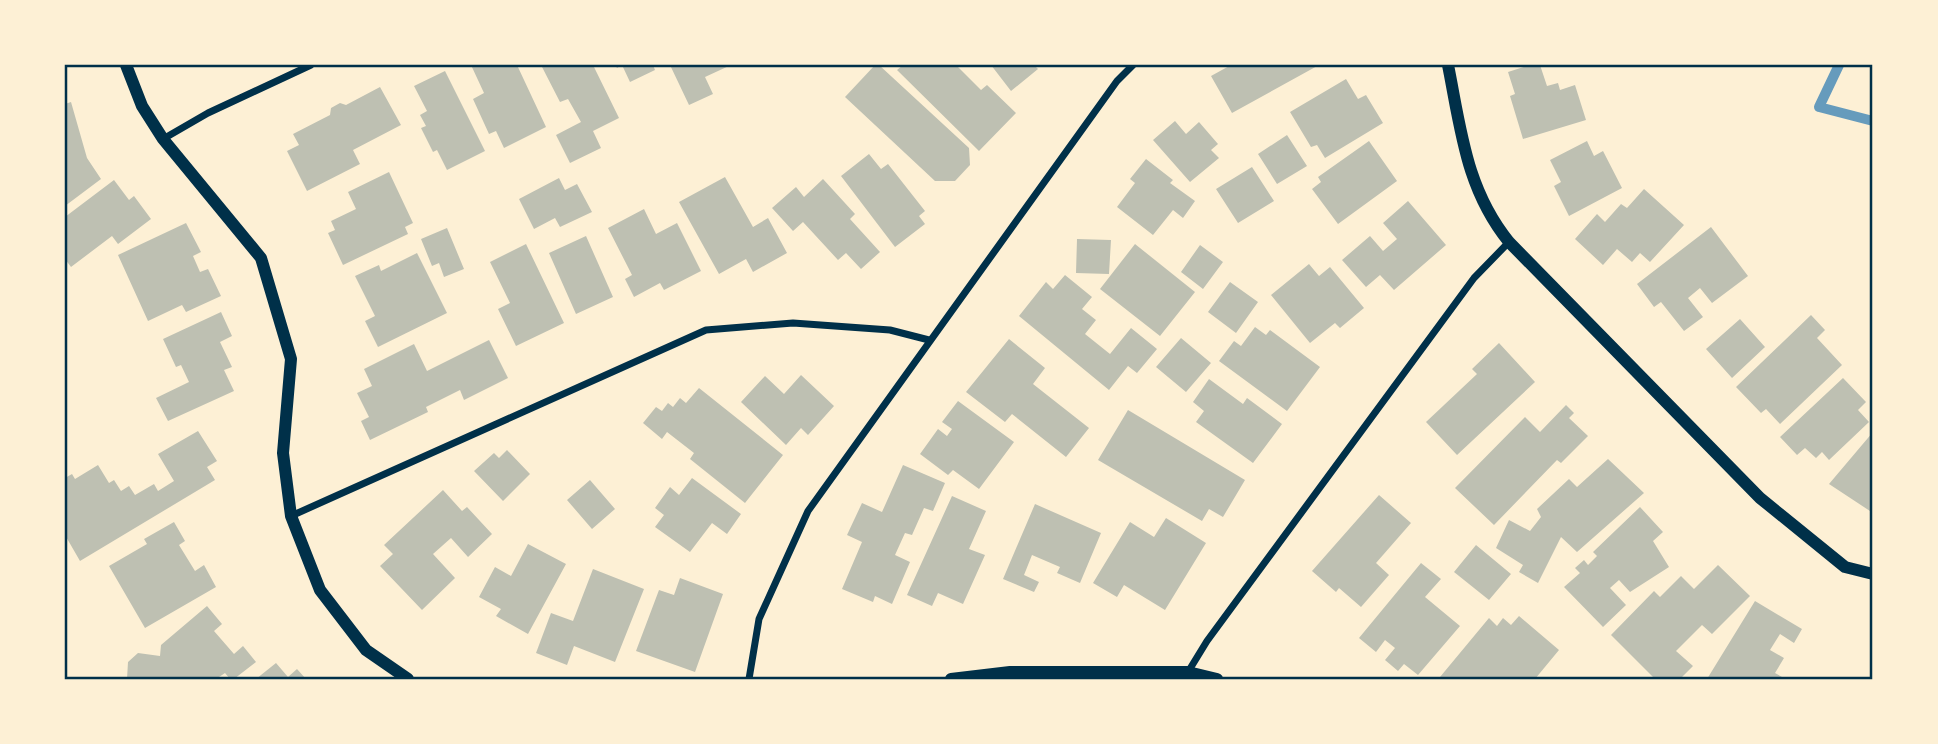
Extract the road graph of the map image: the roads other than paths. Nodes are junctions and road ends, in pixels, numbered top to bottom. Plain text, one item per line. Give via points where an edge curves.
1 (126, 65) edge
2 (311, 65) edge
3 (1133, 65) edge
4 (1448, 65) edge
5 (163, 139) junction
6 (1509, 242) junction
7 (929, 340) junction
8 (291, 516) junction
9 (1873, 573) edge
10 (1188, 672) junction
11 (408, 679) edge
12 (748, 679) edge
13 (951, 679) edge
14 (1217, 679) edge

1 - 5 street via 142,106
2 - 5 street
3 - 7 street
4 - 6 street via 1469,172 1493,222
5 - 8 street via 261,258 291,359 283,453
6 - 9 street via 1760,498 1845,567
6 - 10 street via 1474,278
7 - 8 street via 890,330 793,323 706,330
7 - 12 street via 808,511 759,619
8 - 11 street via 320,590 366,650
10 - 13 street via 1010,672
10 - 14 street

